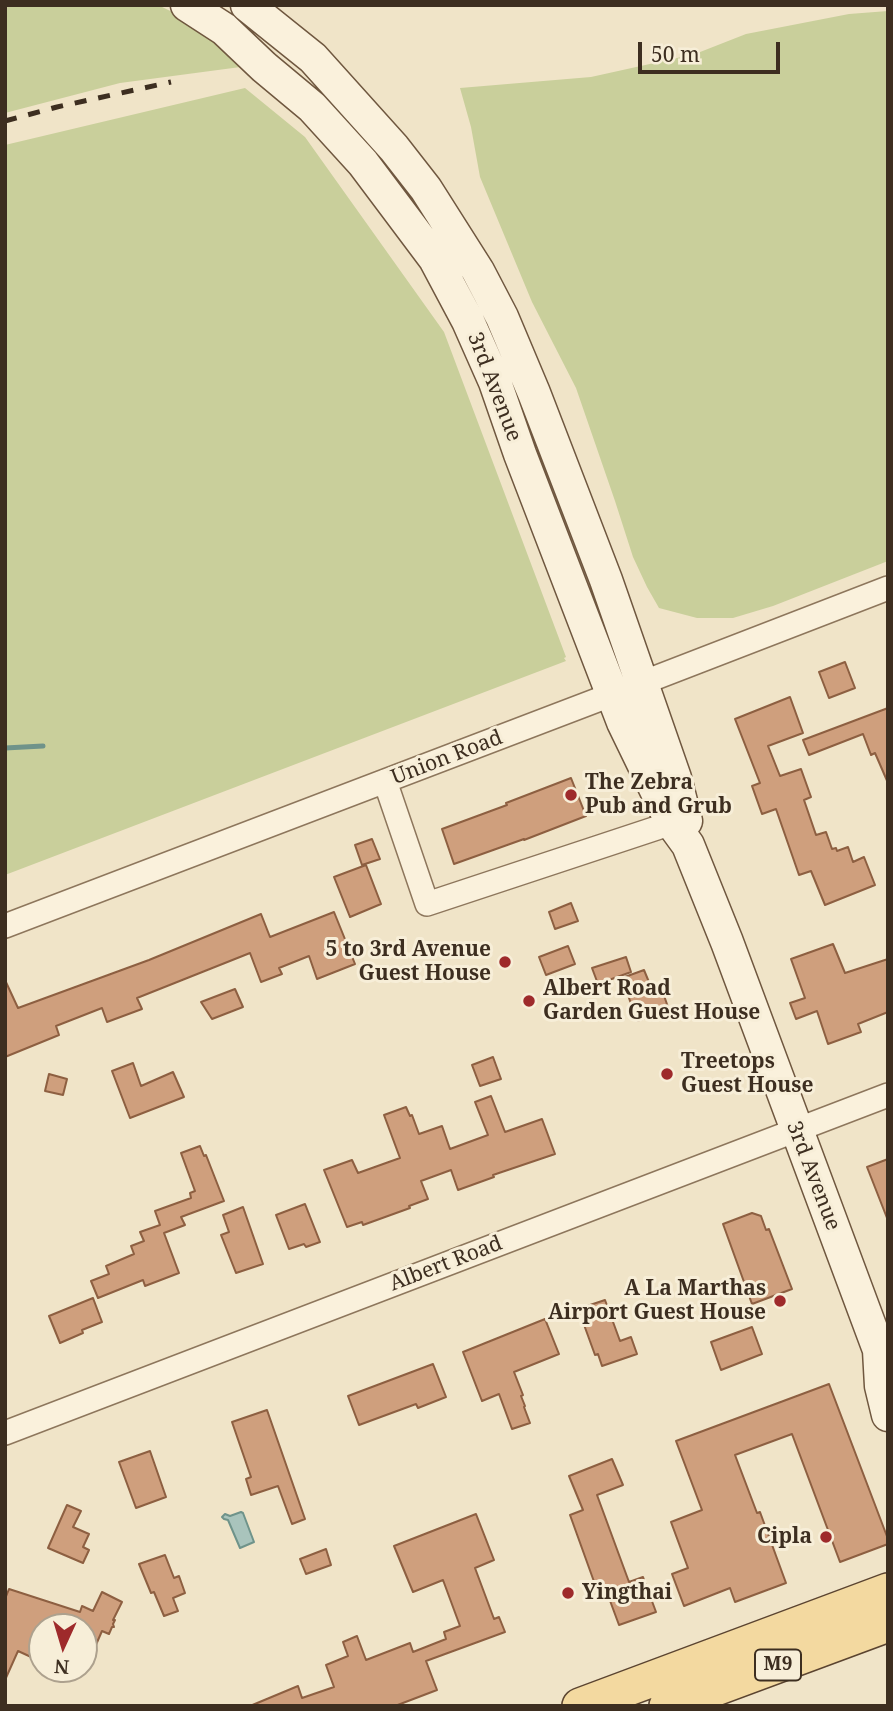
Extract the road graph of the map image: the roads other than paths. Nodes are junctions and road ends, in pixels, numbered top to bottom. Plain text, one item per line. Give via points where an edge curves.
1 (187, 5) edge
2 (247, 5) edge
3 (888, 588) edge
4 (642, 683) junction
5 (612, 695) junction
6 (386, 781) junction
7 (680, 834) junction
8 (5, 926) edge
9 (888, 1096) edge
10 (796, 1130) junction
11 (883, 1350) edge
12 (888, 1415) edge
13 (5, 1433) edge
14 (888, 1591) edge
15 (888, 1624) edge
16 (580, 1706) edge
17 (667, 1706) edge

1 - 5 street, 3rd Avenue via 224,29 312,107 363,163 435,259 495,382
2 - 4 street, 3rd Avenue via 313,58 394,148 478,271 539,405
3 - 4 street, Union Road
4 - 5 street, Union Road
4 - 7 street, 3rd Avenue via 685,816
5 - 6 street, Union Road
5 - 7 street, 3rd Avenue
6 - 7 street via 427,904
6 - 8 street, Union Road
7 - 10 street, 3rd Avenue via 727,942
9 - 10 street, Albert Road
10 - 11 street, 3rd Avenue
10 - 13 street, Albert Road
11 - 12 street, 3rd Avenue via 881,1386
14 - 16 main road, M9
15 - 17 main road, M9

